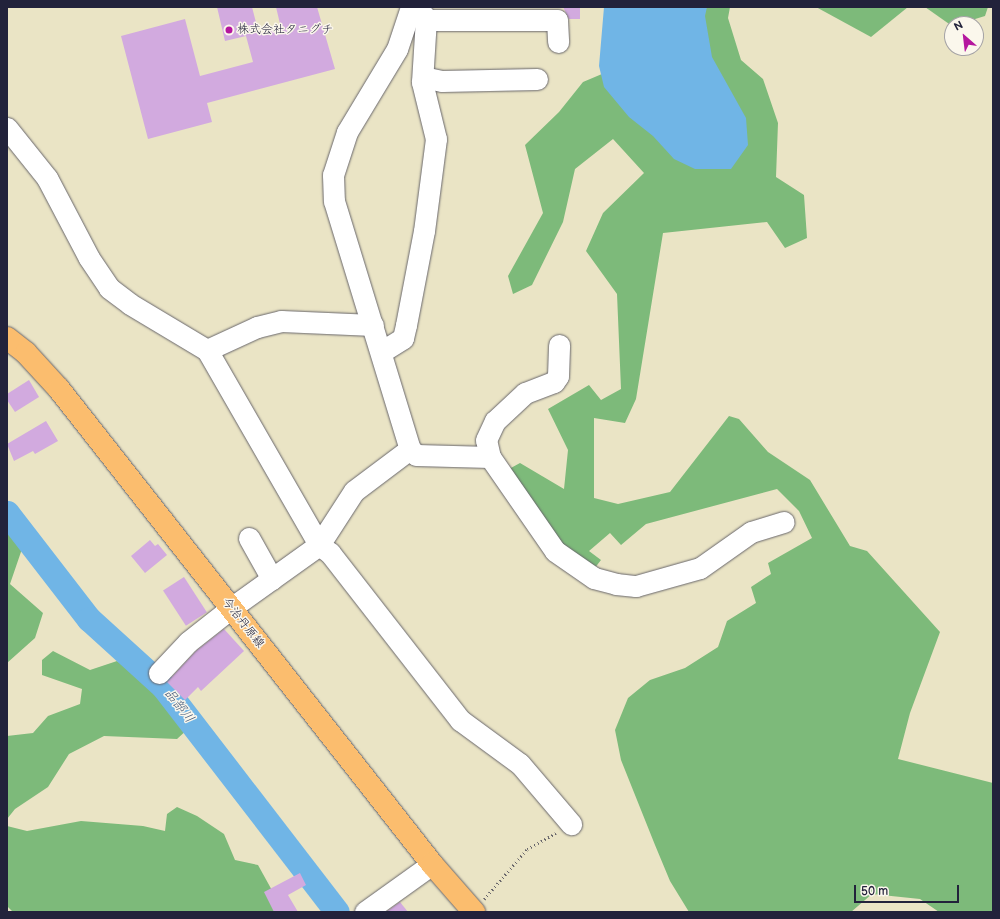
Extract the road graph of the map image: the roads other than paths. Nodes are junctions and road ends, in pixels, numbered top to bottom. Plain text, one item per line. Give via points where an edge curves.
1 (418, 11) edge
2 (558, 42) dead end
3 (423, 77) junction
4 (537, 79) dead end
5 (7, 128) edge
6 (373, 325) junction
7 (7, 338) edge
8 (558, 345) dead end
9 (207, 350) junction
10 (381, 352) junction
11 (410, 449) junction
12 (490, 457) junction
13 (783, 522) dead end
14 (249, 538) dead end
15 (319, 545) junction
16 (272, 579) junction
17 (231, 608) junction
18 (159, 673) dead end
19 (571, 824) road end
20 (432, 864) junction
21 (365, 912) edge
22 (474, 912) edge

1 - 2 street via 557,20
1 - 3 street
1 - 6 street via 347,132 333,175 334,201
3 - 4 street via 442,81
3 - 10 street via 436,139 424,231 403,338
5 - 9 street via 47,178 89,258 109,288 130,304
6 - 9 street via 281,321 257,327
6 - 10 street
7 - 17 main road, 今治丹原線 via 26,353 59,388
8 - 12 street via 558,376 554,382 525,393 495,421 486,440
9 - 15 street
10 - 11 street
11 - 12 street via 416,455
11 - 15 street via 354,491
12 - 13 street via 555,550 594,578 616,584 636,586 700,568 751,532
14 - 16 street
15 - 16 street
15 - 19 street via 330,553 460,720 520,764
16 - 17 street
17 - 18 street via 188,642
17 - 20 main road, 今治丹原線
20 - 21 street
20 - 22 main road, 今治丹原線

